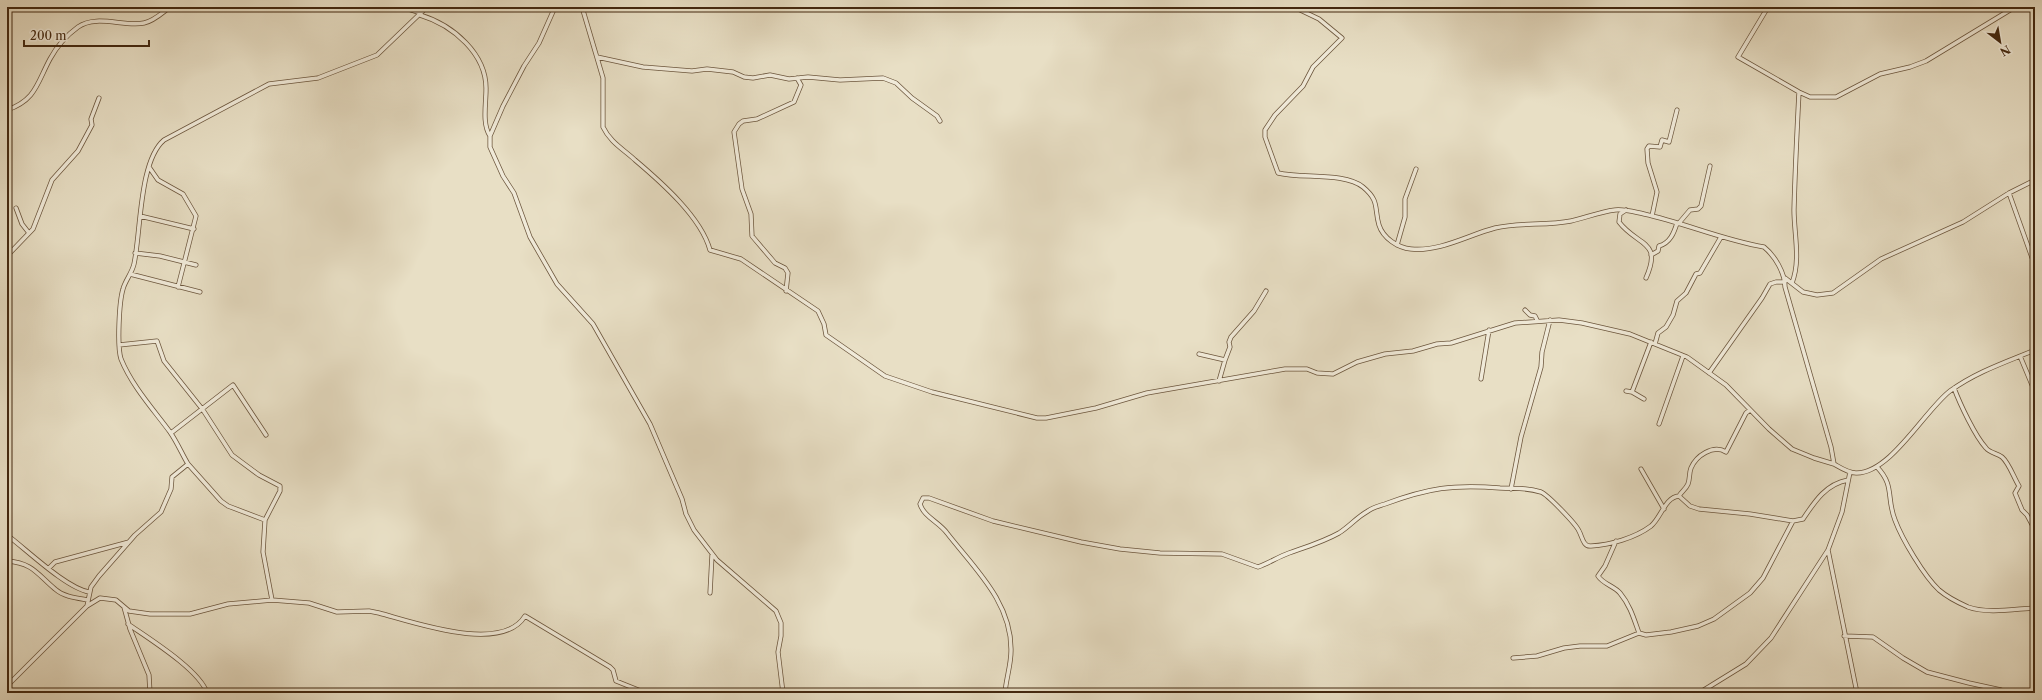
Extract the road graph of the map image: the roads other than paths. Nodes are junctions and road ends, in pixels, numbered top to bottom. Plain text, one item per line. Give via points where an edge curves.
1 (170, 7) edge
2 (332, 7) edge
3 (341, 7) edge
4 (402, 7) edge
5 (427, 7) edge
6 (555, 7) edge
7 (582, 7) edge
8 (1294, 7) edge
9 (1768, 7) edge
10 (2015, 7) edge
11 (421, 14) junction
12 (597, 57) junction
13 (797, 78) junction
14 (1799, 92) junction
15 (99, 98) dead end
16 (7, 110) edge
17 (1677, 110) dead end
18 (940, 121) dead end
19 (490, 136) junction
20 (1710, 166) dead end
21 (149, 167) junction
22 (1416, 169) dead end
23 (2035, 180) edge
24 (2009, 193) junction
25 (16, 208) dead end
26 (1626, 210) junction
27 (140, 216) junction
28 (1652, 216) junction
29 (1678, 223) junction
30 (194, 229) junction
31 (29, 233) junction
32 (1721, 237) junction
33 (1397, 245) junction
34 (135, 253) junction
35 (1652, 254) junction
36 (7, 256) edge
37 (185, 262) junction
38 (196, 265) dead end
39 (2035, 266) edge
40 (130, 274) junction
41 (1646, 278) dead end
42 (1785, 280) junction
43 (1792, 283) junction
44 (178, 287) junction
45 (1266, 290) dead end
46 (786, 291) junction
47 (200, 292) dead end
48 (1525, 310) dead end
49 (1537, 320) junction
50 (1550, 320) junction
51 (1489, 330) junction
52 (1653, 343) junction
53 (119, 344) junction
54 (2035, 350) edge
55 (1199, 354) dead end
56 (1683, 356) junction
57 (2020, 356) junction
58 (1225, 360) junction
59 (1709, 373) junction
60 (1481, 379) dead end
61 (1218, 381) junction
62 (1954, 388) junction
63 (1626, 392) dead end
64 (1632, 392) junction
65 (2035, 392) edge
66 (1644, 399) dead end
67 (203, 410) junction
68 (1750, 410) junction
69 (1659, 424) dead end
70 (171, 433) junction
71 (266, 435) dead end
72 (188, 464) junction
73 (1834, 464) junction
74 (1877, 466) junction
75 (1640, 469) dead end
76 (1850, 472) junction
77 (1848, 480) junction
78 (1511, 489) junction
79 (1679, 496) junction
80 (1664, 509) junction
81 (265, 520) junction
82 (1793, 520) junction
83 (2035, 530) edge
84 (7, 535) edge
85 (1616, 541) junction
86 (129, 542) junction
87 (1828, 550) junction
88 (712, 555) junction
89 (7, 561) edge
90 (49, 568) junction
91 (89, 592) junction
92 (710, 593) dead end
93 (88, 600) junction
94 (272, 600) junction
95 (87, 606) junction
96 (123, 606) junction
97 (2035, 608) edge
98 (128, 624) junction
99 (1639, 633) junction
100 (1844, 636) junction
101 (1513, 658) dead end
102 (7, 686) edge
103 (150, 693) edge
104 (207, 693) edge
105 (646, 693) edge
106 (783, 693) edge
107 (1005, 693) edge
108 (1699, 693) edge
109 (1857, 693) edge
110 (2008, 693) edge

1 - 16 street via 152,20 143,23 90,22 80,26 63,40 30,97
2 - 3 street
4 - 11 street
5 - 11 street
6 - 19 street via 539,44 524,66
7 - 12 street
8 - 33 street via 1319,19 1342,38 1313,67 1303,86 1265,130 1275,170 1280,174 1355,182 1373,199 1377,206 1379,225 1388,238
9 - 14 street via 1738,57
10 - 14 street via 1926,62 1880,74 1836,97 1810,97
11 - 19 street via 454,32 482,64 486,80 487,132
11 - 21 street via 377,55 318,78 269,84 172,135 157,145
12 - 13 street via 643,67 692,71 707,69 733,72 753,78 770,75
12 - 46 street via 603,78 603,127 606,134 658,179 696,220 710,250 741,259
13 - 18 street via 883,78 896,83
13 - 46 street via 801,85 794,102 756,119 743,121 734,132 742,189 751,214 752,236 775,263 785,268 788,273
14 - 43 street via 1794,211 1797,253
15 - 31 street via 91,119 90,132 78,151 52,180 38,219
17 - 28 street via 1669,142 1662,140 1660,147 1650,146 1647,149 1648,163 1657,192
19 - 88 street via 492,154 514,193 530,237 557,284 593,324 639,404 669,468 689,522
20 - 29 street via 1701,206 1690,210
21 - 27 street
21 - 30 street via 158,180 183,194 196,216
22 - 33 street via 1405,199 1404,217
23 - 24 street
24 - 39 street
24 - 43 street via 1963,222 1881,258 1833,293 1817,295 1803,292
25 - 31 street via 22,224
26 - 28 street
26 - 33 street via 1597,213 1570,221 1497,227 1426,249
26 - 35 street via 1620,214 1619,222 1640,241 1646,243
27 - 30 street
27 - 34 street
28 - 29 street
29 - 32 street
29 - 35 street via 1670,239
30 - 37 street
31 - 36 street
32 - 42 street via 1764,247 1769,251
32 - 52 street via 1686,294 1677,301 1673,315
34 - 37 street
34 - 40 street
35 - 41 street
37 - 38 street
37 - 44 street
40 - 44 street
40 - 53 street via 123,289
42 - 43 street
42 - 59 street via 1770,284
42 - 73 street
44 - 47 street
45 - 58 street via 1254,311 1231,337
46 - 61 street via 818,311 826,335 885,376 932,392 1032,418 1052,417 1096,408 1147,393
48 - 49 street
49 - 50 street
49 - 51 street
50 - 52 street via 1613,329
50 - 78 street via 1541,357 1541,368 1521,437
51 - 60 street
51 - 61 street via 1451,343 1385,354 1357,362 1333,374 1317,373 1307,369 1285,369
52 - 56 street
52 - 64 street
53 - 67 street via 157,341 164,361
53 - 70 street via 121,358 128,372 147,403
54 - 57 street
55 - 58 street
56 - 59 street
56 - 69 street
57 - 62 street via 1980,373
57 - 65 street
58 - 61 street
59 - 68 street via 1726,385
62 - 74 street via 1941,399 1907,440
62 - 83 street via 1987,450 2002,457 2010,469 2019,486 2015,493
63 - 64 street
64 - 66 street
67 - 70 street
67 - 71 street via 234,385
67 - 81 street via 232,455 259,475 280,486 280,491
68 - 73 street via 1792,449
68 - 79 street via 1746,412 1726,452 1714,450 1699,455 1690,469 1689,483
70 - 72 street
72 - 81 street via 220,501
72 - 86 street via 172,477 161,512
73 - 76 street
74 - 76 street via 1865,472
74 - 97 street via 1888,480 1892,509 1899,530 1920,566 1938,589 1969,607 2000,610
75 - 80 street
76 - 77 street
77 - 82 street via 1836,484 1818,496 1803,519
77 - 87 street via 1842,512
78 - 85 street via 1522,487 1542,493 1574,522 1588,546
78 - 107 street via 1464,485 1417,492 1369,509 1350,526 1328,539 1258,567 1222,554 1160,553 1081,542 993,521 923,498 920,504 924,512 941,526 970,560 1008,620 1012,650
79 - 80 street via 1672,498
79 - 82 street via 1690,506 1699,509
80 - 85 street via 1650,526 1635,535
81 - 94 street via 263,552
82 - 99 street via 1763,578 1750,593 1726,612 1698,626 1646,635
84 - 90 street
85 - 99 street via 1598,576 1619,592 1630,609
86 - 90 street via 55,562
86 - 91 street via 99,576
87 - 100 street
87 - 108 street via 1800,596 1761,650 1746,664
88 - 92 street
88 - 106 street via 776,611 781,623 778,652
89 - 93 street via 24,563 59,591 74,598
90 - 91 street via 75,586
91 - 93 street
93 - 95 street
94 - 96 street via 228,604 181,614 132,612
94 - 105 street via 309,603 337,612 369,611 461,633 507,631 518,625 525,616 610,667 616,681
95 - 96 street via 100,598 113,599
95 - 102 street
96 - 98 street
98 - 103 street via 149,675
98 - 104 street via 202,680
99 - 101 street via 1607,646 1564,648 1537,656
100 - 109 street
100 - 110 street via 1873,637 1927,672

